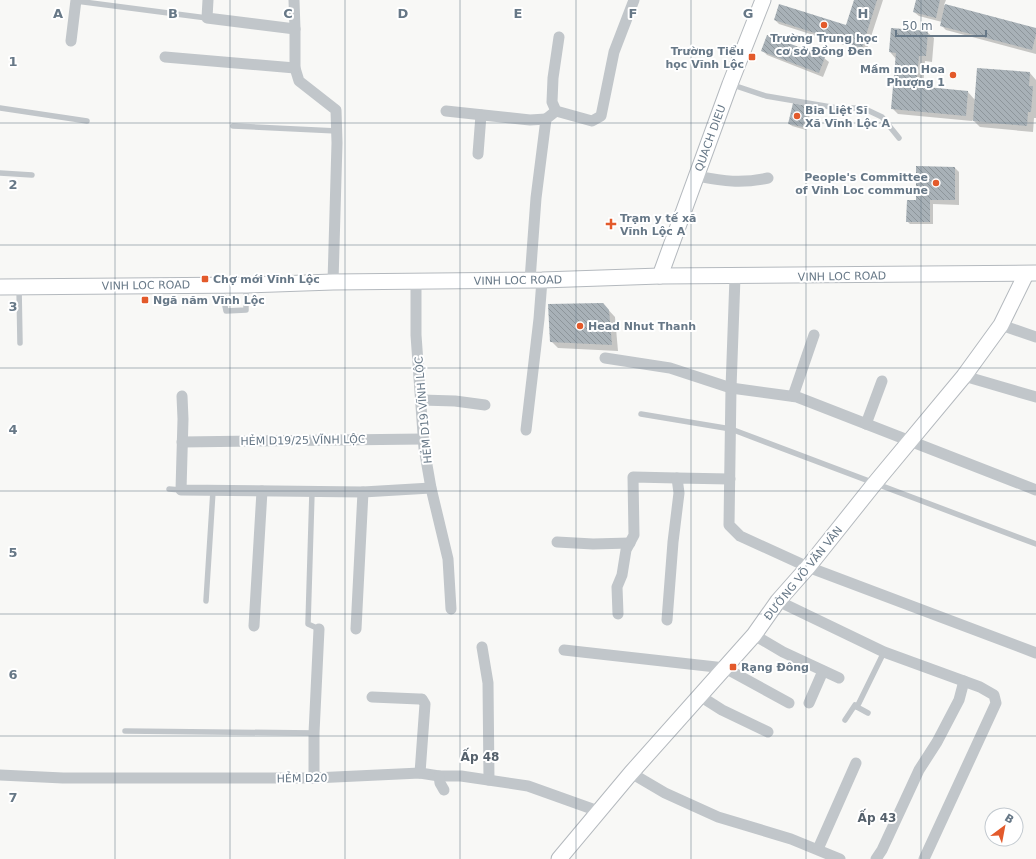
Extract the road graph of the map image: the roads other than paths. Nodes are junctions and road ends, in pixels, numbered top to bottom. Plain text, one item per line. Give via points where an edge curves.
1 (76, 0) edge
2 (208, 0) edge
3 (294, 0) edge
4 (634, 0) edge
5 (762, 0) edge
6 (207, 18) junction
7 (295, 29) junction
8 (559, 37) dead end
9 (71, 40) dead end
10 (165, 57) dead end
11 (295, 68) junction
12 (730, 84) junction
13 (0, 108) edge
14 (446, 111) dead end
15 (556, 112) junction
16 (481, 115) junction
17 (546, 119) junction
18 (87, 121) dead end
19 (233, 126) dead end
20 (337, 131) junction
21 (899, 138) dead end
22 (478, 154) dead end
23 (0, 173) edge
24 (32, 175) dead end
25 (697, 176) junction
26 (768, 178) dead end
27 (1031, 274) edge
28 (660, 276) junction
29 (735, 277) junction
30 (536, 280) junction
31 (416, 281) junction
32 (333, 282) junction
33 (217, 284) junction
34 (246, 285) junction
35 (0, 287) edge
36 (19, 287) junction
37 (1001, 325) junction
38 (814, 335) dead end
39 (1036, 336) edge
40 (20, 343) dead end
41 (604, 358) dead end
42 (964, 376) junction
43 (882, 381) dead end
44 (731, 388) junction
45 (182, 396) dead end
46 (793, 396) junction
47 (1036, 397) edge
48 (421, 400) junction
49 (485, 405) dead end
50 (641, 414) dead end
51 (866, 424) junction
52 (731, 429) junction
53 (526, 430) dead end
54 (423, 439) junction
55 (182, 442) junction
56 (909, 442) junction
57 (677, 478) junction
58 (730, 479) junction
59 (875, 483) junction
60 (431, 488) junction
61 (169, 489) dead end
62 (181, 490) junction
63 (1036, 490) edge
64 (213, 491) junction
65 (262, 491) junction
66 (312, 492) junction
67 (363, 492) junction
68 (557, 542) dead end
69 (630, 543) junction
70 (1036, 544) edge
71 (808, 567) junction
72 (206, 601) dead end
73 (778, 601) junction
74 (451, 609) dead end
75 (618, 614) dead end
76 (667, 620) dead end
77 (254, 626) dead end
78 (319, 629) joint
79 (356, 629) dead end
80 (754, 635) junction
81 (482, 647) dead end
82 (564, 650) dead end
83 (884, 652) junction
84 (1036, 653) edge
85 (725, 668) junction
86 (823, 671) junction
87 (839, 678) dead end
88 (964, 681) junction
89 (700, 696) junction
90 (372, 697) dead end
91 (790, 703) dead end
92 (810, 703) dead end
93 (857, 707) junction
94 (868, 712) dead end
95 (845, 720) dead end
96 (125, 730) dead end
97 (768, 732) dead end
98 (314, 733) junction
99 (856, 763) dead end
100 (420, 773) junction
101 (632, 773) junction
102 (0, 775) edge
103 (314, 778) junction
104 (489, 780) junction
105 (598, 811) junction
106 (818, 849) junction
107 (560, 859) edge
108 (840, 859) edge
109 (876, 859) edge
110 (924, 859) edge

1 - 6 lane
1 - 9 street
2 - 6 street
3 - 7 street
4 - 15 street via 614,52 601,116 592,121
5 - 12 main road, QUACH DIEU
6 - 7 street
7 - 11 street
8 - 15 street via 552,102
10 - 11 street
11 - 20 street via 299,81 336,110
12 - 21 lane via 766,96 837,108 863,108 882,117
12 - 25 main road, QUACH DIEU
13 - 18 lane
14 - 16 street
15 - 17 street
16 - 17 street
16 - 22 street
17 - 30 street via 536,198
19 - 20 lane
20 - 32 street
23 - 24 lane
25 - 26 street via 738,182
25 - 28 main road, QUACH DIEU
27 - 29 main road, VINH LOC ROAD
27 - 37 main road, ĐƯỜNG VÕ VĂN VÂN
28 - 29 main road, VINH LOC ROAD
28 - 30 main road, VINH LOC ROAD
29 - 44 street
30 - 31 main road, VINH LOC ROAD
30 - 53 street via 539,319
31 - 32 main road, VINH LOC ROAD
31 - 48 street, HẺM D19 VĨNH LỘC via 416,335
32 - 34 main road, VINH LOC ROAD
33 - 34 main road, VINH LOC ROAD
33 - 34 lane via 225,299 226,311 246,310
33 - 36 main road, VINH LOC ROAD
35 - 36 main road, VINH LOC ROAD
36 - 40 lane
37 - 39 street
37 - 42 main road, ĐƯỜNG VÕ VĂN VÂN
38 - 46 street
41 - 44 street via 670,368
42 - 47 street
42 - 56 main road, ĐƯỜNG VÕ VĂN VÂN
43 - 51 street
44 - 46 street
44 - 52 street
45 - 55 street
46 - 51 street
48 - 49 street
48 - 54 street, HẺM D19 VĨNH LỘC
50 - 52 lane
51 - 56 street
52 - 58 street
52 - 59 lane
54 - 55 street, HẺM D19/25 VĨNH LỘC
54 - 60 street, HẺM D19 VĨNH LỘC
55 - 62 street
56 - 59 main road, ĐƯỜNG VÕ VĂN VÂN
56 - 63 street
57 - 58 street
57 - 69 street via 634,477 634,535
57 - 76 street via 679,493
58 - 71 street via 729,525 740,536
59 - 70 lane
59 - 71 main road, ĐƯỜNG VÕ VĂN VÂN
60 - 67 street
60 - 74 street, HẺM D19 VĨNH LỘC via 448,559
61 - 62 lane
62 - 64 street
64 - 65 street
64 - 72 lane
65 - 66 street
65 - 77 street
66 - 67 street
66 - 78 lane via 308,624
67 - 79 street
68 - 69 street
69 - 75 street via 617,587
71 - 73 main road, ĐƯỜNG VÕ VĂN VÂN
71 - 84 street
73 - 80 main road, ĐƯỜNG VÕ VĂN VÂN
73 - 83 street
78 - 98 street
80 - 85 main road, ĐƯỜNG VÕ VĂN VÂN
80 - 86 street
81 - 104 street via 488,683
82 - 85 street
83 - 88 street
83 - 93 lane
85 - 89 main road, ĐƯỜNG VÕ VĂN VÂN
85 - 91 street
86 - 87 street
86 - 92 street
88 - 109 street via 959,700 919,770
88 - 110 street via 994,694 996,703
89 - 97 street via 722,710
89 - 101 main road, ĐƯỜNG VÕ VĂN VÂN
90 - 100 street via 424,701
93 - 94 lane
93 - 95 lane via 855,705
96 - 98 lane
98 - 103 street
99 - 106 street
100 - 103 street, HẺM D20
100 - 104 street, HẺM D20 via 441,783 461,776
101 - 105 main road, ĐƯỜNG VÕ VĂN VÂN
101 - 106 street via 665,793 718,816
102 - 103 street, HẺM D20 via 63,778
104 - 105 street, HẺM D20 via 528,786
105 - 107 main road, ĐƯỜNG VÕ VĂN VÂN
106 - 108 street

